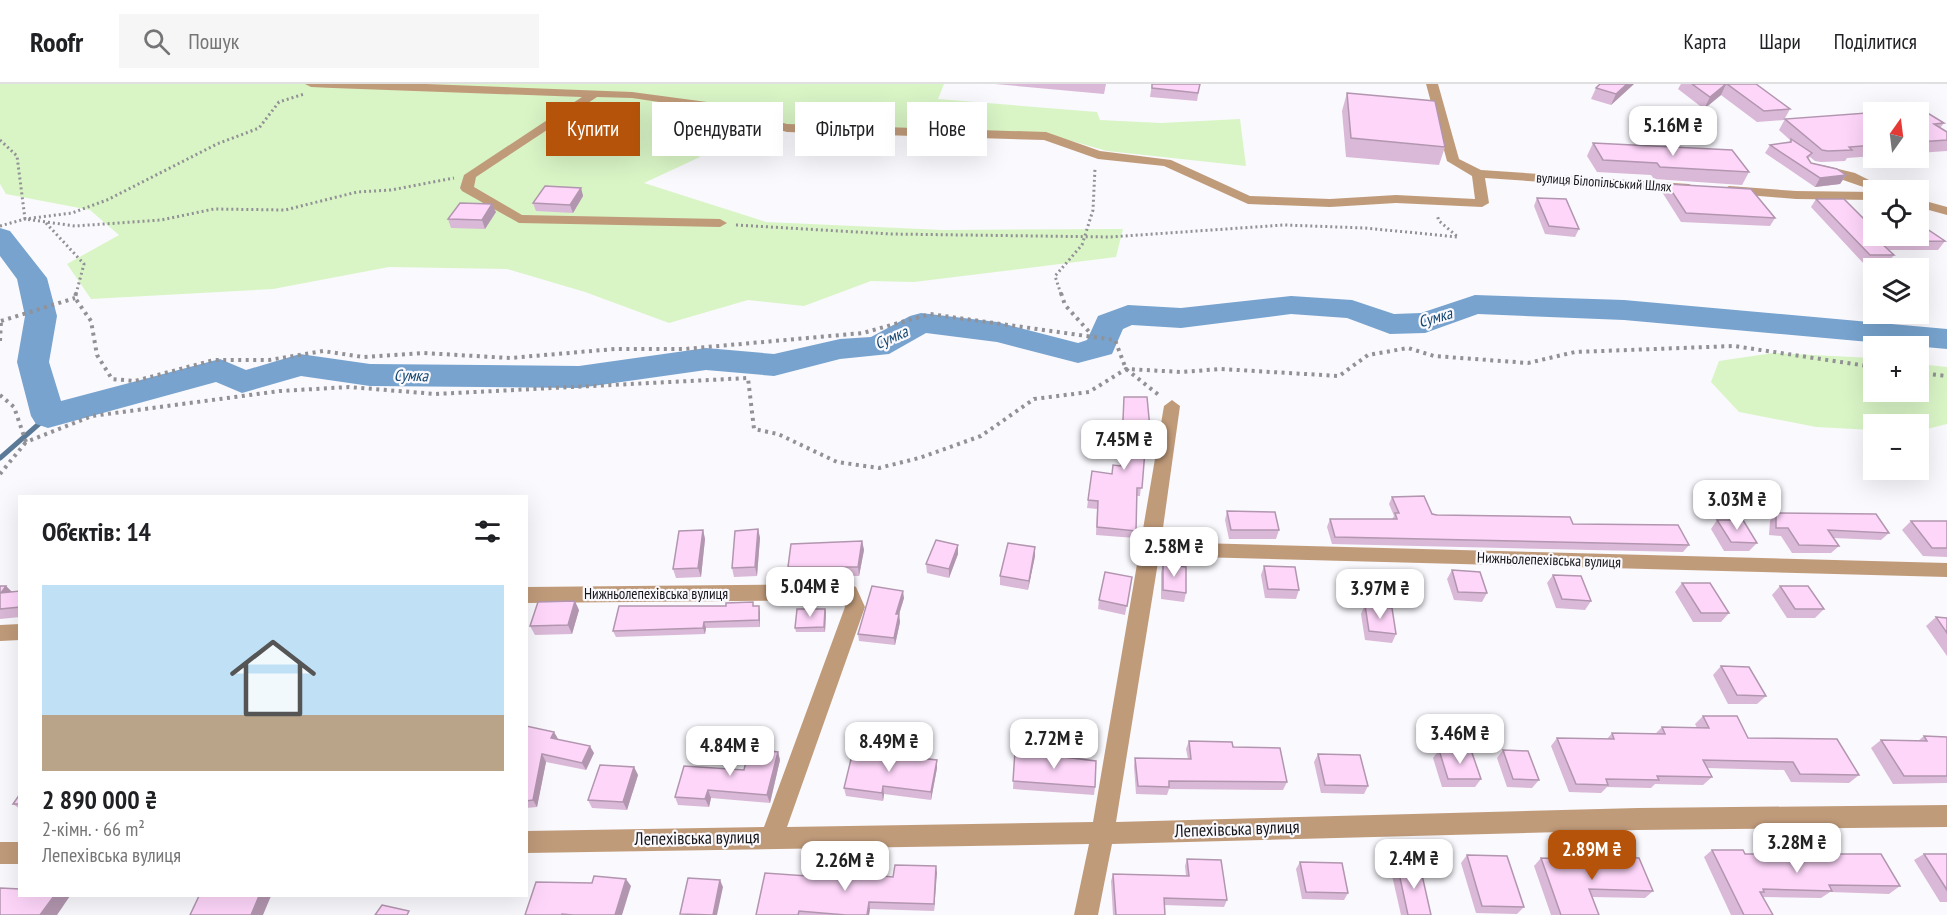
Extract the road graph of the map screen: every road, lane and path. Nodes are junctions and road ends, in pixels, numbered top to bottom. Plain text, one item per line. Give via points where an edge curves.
1 (311, 84) edge
2 (333, 84) edge
3 (642, 84) edge
4 (1432, 84) edge
5 (594, 94) junction
6 (632, 95) junction
7 (0, 140) edge
8 (1098, 155) junction
9 (1810, 166) edge
10 (1478, 174) junction
11 (470, 175) junction
12 (1863, 182) edge
13 (1863, 196) edge
14 (1444, 201) junction
15 (1929, 206) edge
16 (1947, 211) edge
17 (25, 219) junction
18 (46, 223) junction
19 (720, 223) joint
20 (0, 226) edge
21 (75, 298) junction
22 (1, 320) edge
23 (1092, 335) junction
24 (1115, 340) joint
25 (0, 341) edge
26 (1863, 365) edge
27 (1126, 369) junction
28 (1929, 374) edge
29 (1947, 376) edge
30 (0, 395) edge
31 (1172, 406) joint
32 (26, 442) junction
33 (0, 474) edge
34 (1150, 549) junction
35 (1947, 570) edge
36 (528, 595) edge
37 (18, 632) edge
38 (0, 633) edge
39 (1947, 816) edge
40 (1104, 833) junction
41 (772, 837) junction
42 (528, 842) edge
43 (0, 853) edge
44 (18, 853) edge
45 (1086, 915) edge

1 - 2 street
2 - 5 street
2 - 17 path via 279,102 259,128 217,144 107,200 72,213
3 - 6 street
4 - 10 street, вулиця Білопільський Шлях via 1453,160
5 - 6 street
5 - 11 street
6 - 8 street via 707,106 787,128 1046,136
7 - 17 path via 17,156
8 - 14 street via 1167,163 1248,200 1330,204 1396,198
8 - 23 path via 1093,210 1082,245 1055,276 1065,305
9 - 12 street
10 - 13 street, вулиця Білопільський Шлях
10 - 14 street via 1482,203
11 - 18 path via 357,192 285,210 214,209 161,220 75,226
11 - 19 street via 467,188 519,219
14 - 19 path via 1436,216 1458,237 1284,225 1098,237 891,234
15 - 16 street
17 - 18 path
17 - 20 path
18 - 21 path via 84,264
21 - 22 path
21 - 23 path via 91,321 97,355 112,379 135,381 214,360 269,360 323,351 363,357 423,353 510,358 685,349 863,333 930,314
22 - 25 path
23 - 24 path
24 - 27 path
26 - 27 path via 1734,346 1575,352 1528,363 1434,356 1408,348 1368,355 1339,376 1221,369
27 - 31 path
27 - 32 path via 1089,392 1034,399 981,436 879,468 837,462 777,434 754,429 748,378 436,394 349,387 280,391 92,416
28 - 29 path
30 - 32 path via 14,407
31 - 34 street
32 - 33 path
34 - 35 street, Нижньолепехівська вулиця
34 - 40 street
36 - 41 street, Нижньолепехівська вулиця via 849,592 855,608
37 - 38 street
39 - 40 street, Лепехівська вулиця via 1638,819
40 - 41 street, Лепехівська вулиця
40 - 45 street
41 - 42 street, Лепехівська вулиця
43 - 44 street

